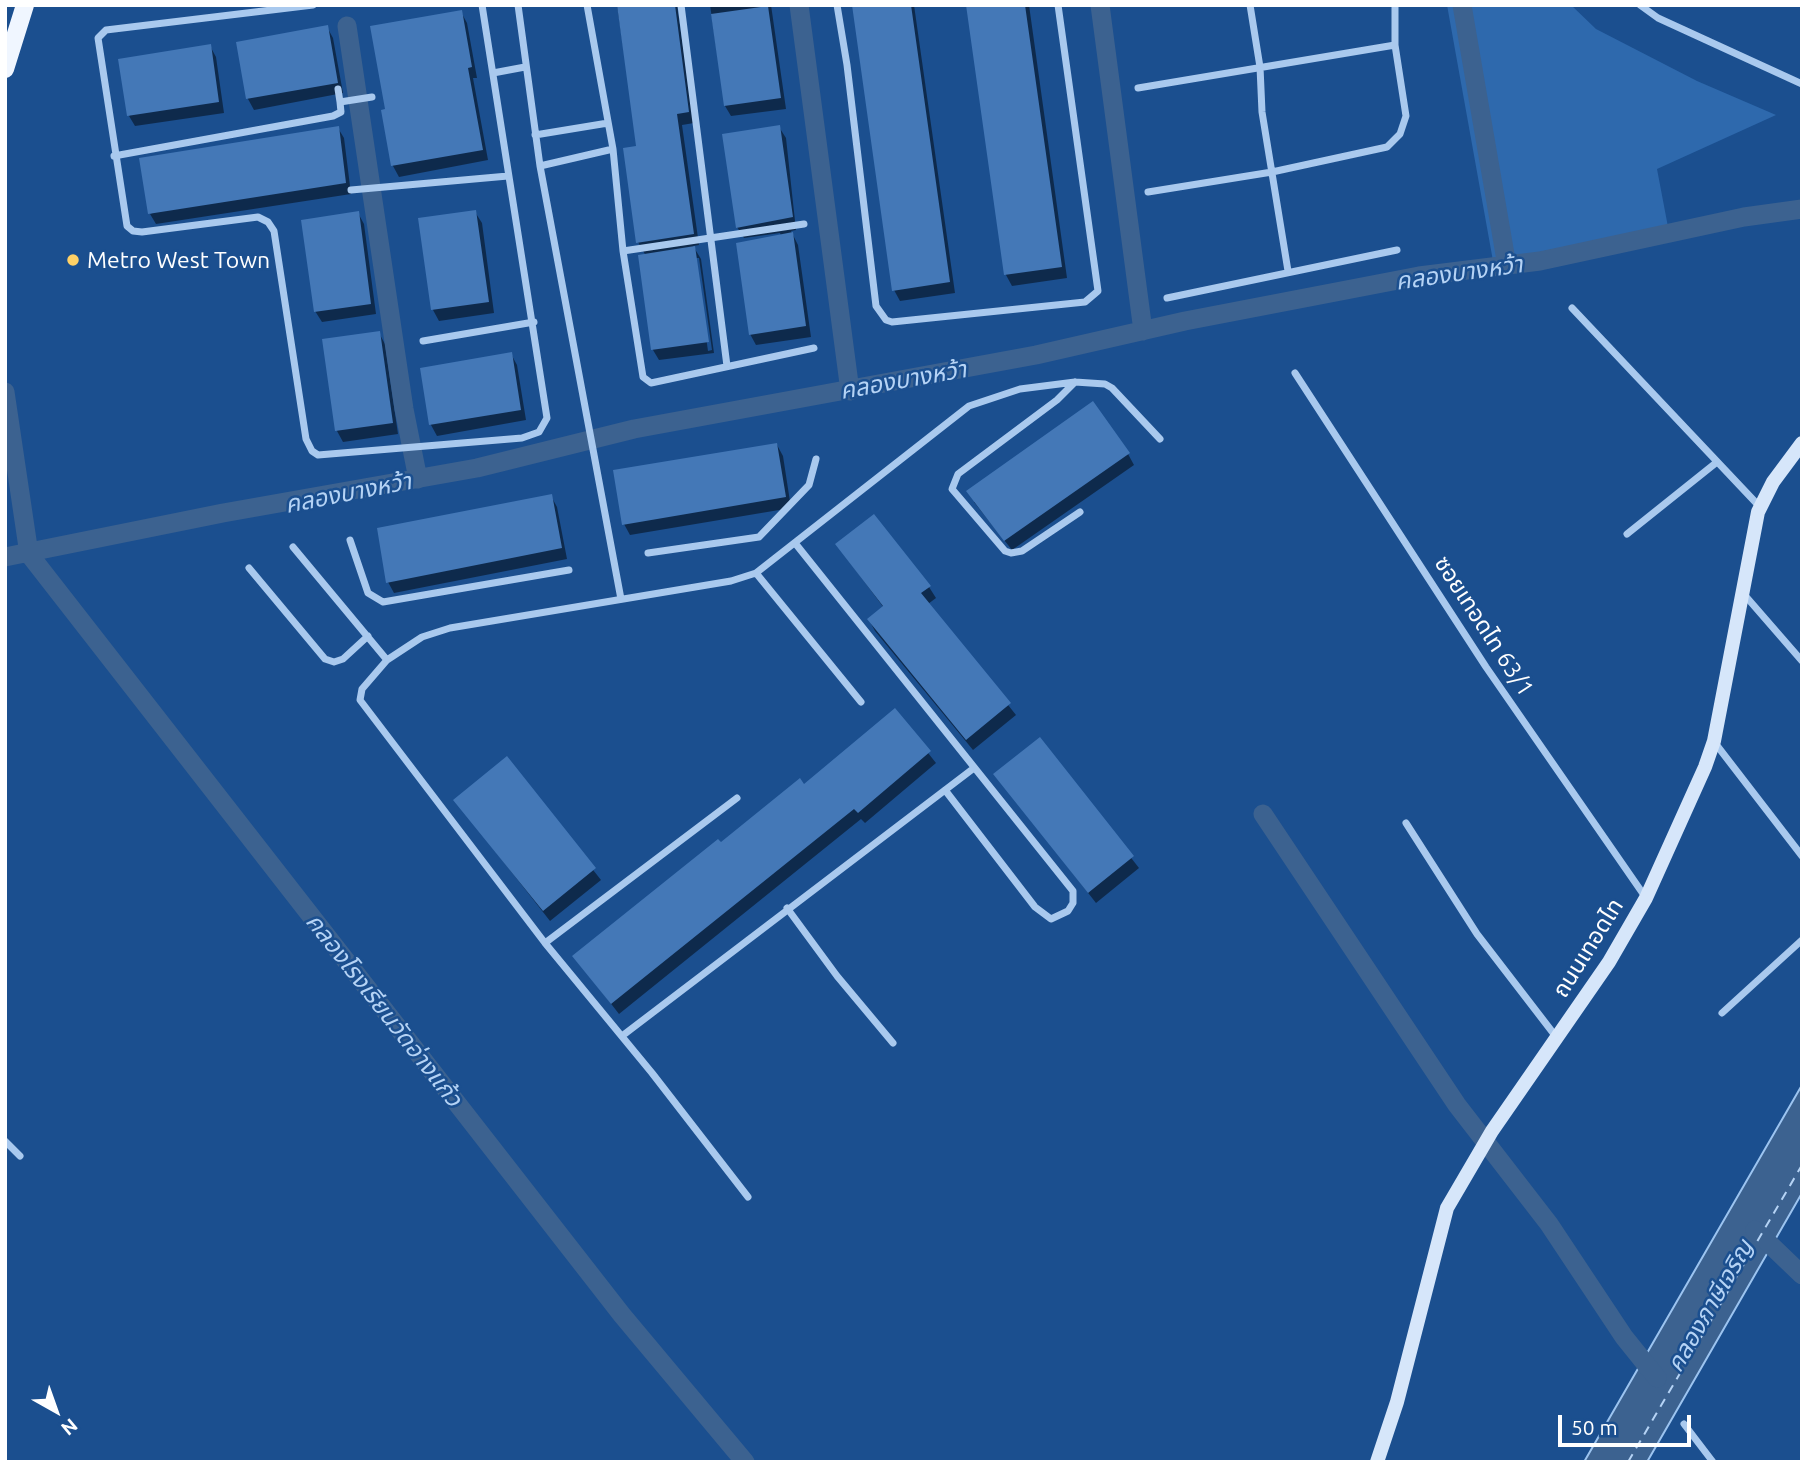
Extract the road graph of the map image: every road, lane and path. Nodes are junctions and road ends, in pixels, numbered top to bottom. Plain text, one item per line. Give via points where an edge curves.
1 (25, 5) edge
2 (313, 5) edge
3 (482, 5) edge
4 (518, 5) edge
5 (587, 5) edge
6 (681, 5) edge
7 (837, 5) edge
8 (1058, 5) edge
9 (1250, 5) edge
10 (1395, 5) edge
11 (1640, 5) edge
12 (1395, 45) junction
13 (525, 67) junction
14 (1260, 67) junction
15 (5, 69) edge
16 (493, 73) junction
17 (1802, 84) edge
18 (1138, 88) dead end
19 (338, 89) dead end
20 (369, 98) dead end
21 (342, 102) junction
22 (608, 123) junction
23 (535, 135) junction
24 (613, 149) junction
25 (114, 156) junction
26 (540, 166) junction
27 (1272, 172) junction
28 (508, 176) junction
29 (351, 190) dead end
30 (1148, 192) dead end
31 (804, 224) dead end
32 (711, 239) junction
33 (1398, 250) dead end
34 (623, 251) junction
35 (1288, 271) junction
36 (1167, 299) dead end
37 (1572, 308) dead end
38 (534, 323) junction
39 (424, 341) dead end
40 (814, 348) dead end
41 (727, 366) junction
42 (1295, 373) dead end
43 (1076, 382) junction
44 (1160, 439) dead end
45 (1802, 443) edge
46 (816, 459) dead end
47 (1717, 462) junction
48 (1760, 507) junction
49 (1080, 512) dead end
50 (1627, 534) dead end
51 (350, 540) dead end
52 (795, 543) junction
53 (293, 547) dead end
54 (648, 553) dead end
55 (249, 568) dead end
56 (569, 570) dead end
57 (756, 573) junction
58 (1742, 592) junction
59 (621, 599) junction
60 (368, 636) junction
61 (387, 660) junction
62 (1802, 661) edge
63 (861, 702) dead end
64 (1714, 741) junction
65 (974, 768) junction
66 (945, 790) junction
67 (737, 798) dead end
68 (1406, 823) dead end
69 (1802, 856) edge
70 (1646, 898) junction
71 (786, 908) junction
72 (1802, 940) edge
73 (545, 943) junction
74 (1722, 1013) dead end
75 (622, 1036) junction
76 (1557, 1039) junction
77 (893, 1043) dead end
78 (5, 1141) edge
79 (20, 1156) dead end
80 (748, 1197) dead end
81 (1684, 1424) dead end
82 (1377, 1462) edge
83 (1713, 1462) edge

1 - 15 main road
2 - 25 street via 101,33 98,38
3 - 16 street
4 - 13 street
5 - 22 street
6 - 32 street
7 - 8 street via 876,306 892,322 1085,302 1098,291
9 - 14 street
10 - 12 street
11 - 17 street via 1658,18
12 - 14 street
12 - 27 street via 1406,116 1400,134 1387,147
13 - 16 street
13 - 23 street
14 - 18 street
14 - 27 street
16 - 28 street
19 - 21 street
20 - 21 street
21 - 25 street via 339,115
22 - 23 street
22 - 24 street
23 - 26 street
24 - 26 street
24 - 34 street
25 - 38 street via 126,222 133,231 258,217 268,222 274,231 309,447 318,455 522,438 539,432 547,418
26 - 59 street
27 - 30 street
27 - 35 street
28 - 29 street
28 - 38 street
31 - 32 street
32 - 34 street
32 - 41 street
33 - 35 street
34 - 41 street via 646,381
35 - 36 street
37 - 47 street
38 - 39 street
40 - 41 street
42 - 70 street, ซอยเทอดไท 63/1 via 1486,667
43 - 44 street via 1112,388
43 - 49 street via 958,474 952,489 1011,553 1022,551
43 - 52 street via 1020,389 969,406
45 - 48 main road, ถนนเทอดไท
46 - 54 street via 809,485 759,537
47 - 48 street
47 - 50 street
48 - 58 main road, ถนนเทอดไท
51 - 56 street via 368,593 383,602
52 - 57 street
52 - 65 street
53 - 60 street
55 - 60 street via 325,659 343,659
57 - 59 street
57 - 63 street
58 - 62 street
58 - 64 main road, ถนนเทอดไท
59 - 61 street via 450,628 422,637
60 - 61 street
61 - 73 street via 362,689 359,700
64 - 69 street
64 - 70 main road, ถนนเทอดไท
65 - 66 street
65 - 66 street via 1073,891 1068,911 1051,919 1035,907
66 - 71 street
67 - 73 street
68 - 76 street via 1476,934
70 - 76 main road, ถนนเทอดไท
71 - 75 street
71 - 77 street
72 - 74 street
73 - 75 street
75 - 80 street
76 - 82 main road, ถนนเทอดไท via 1489,1136 1447,1208
78 - 79 street
81 - 83 street

